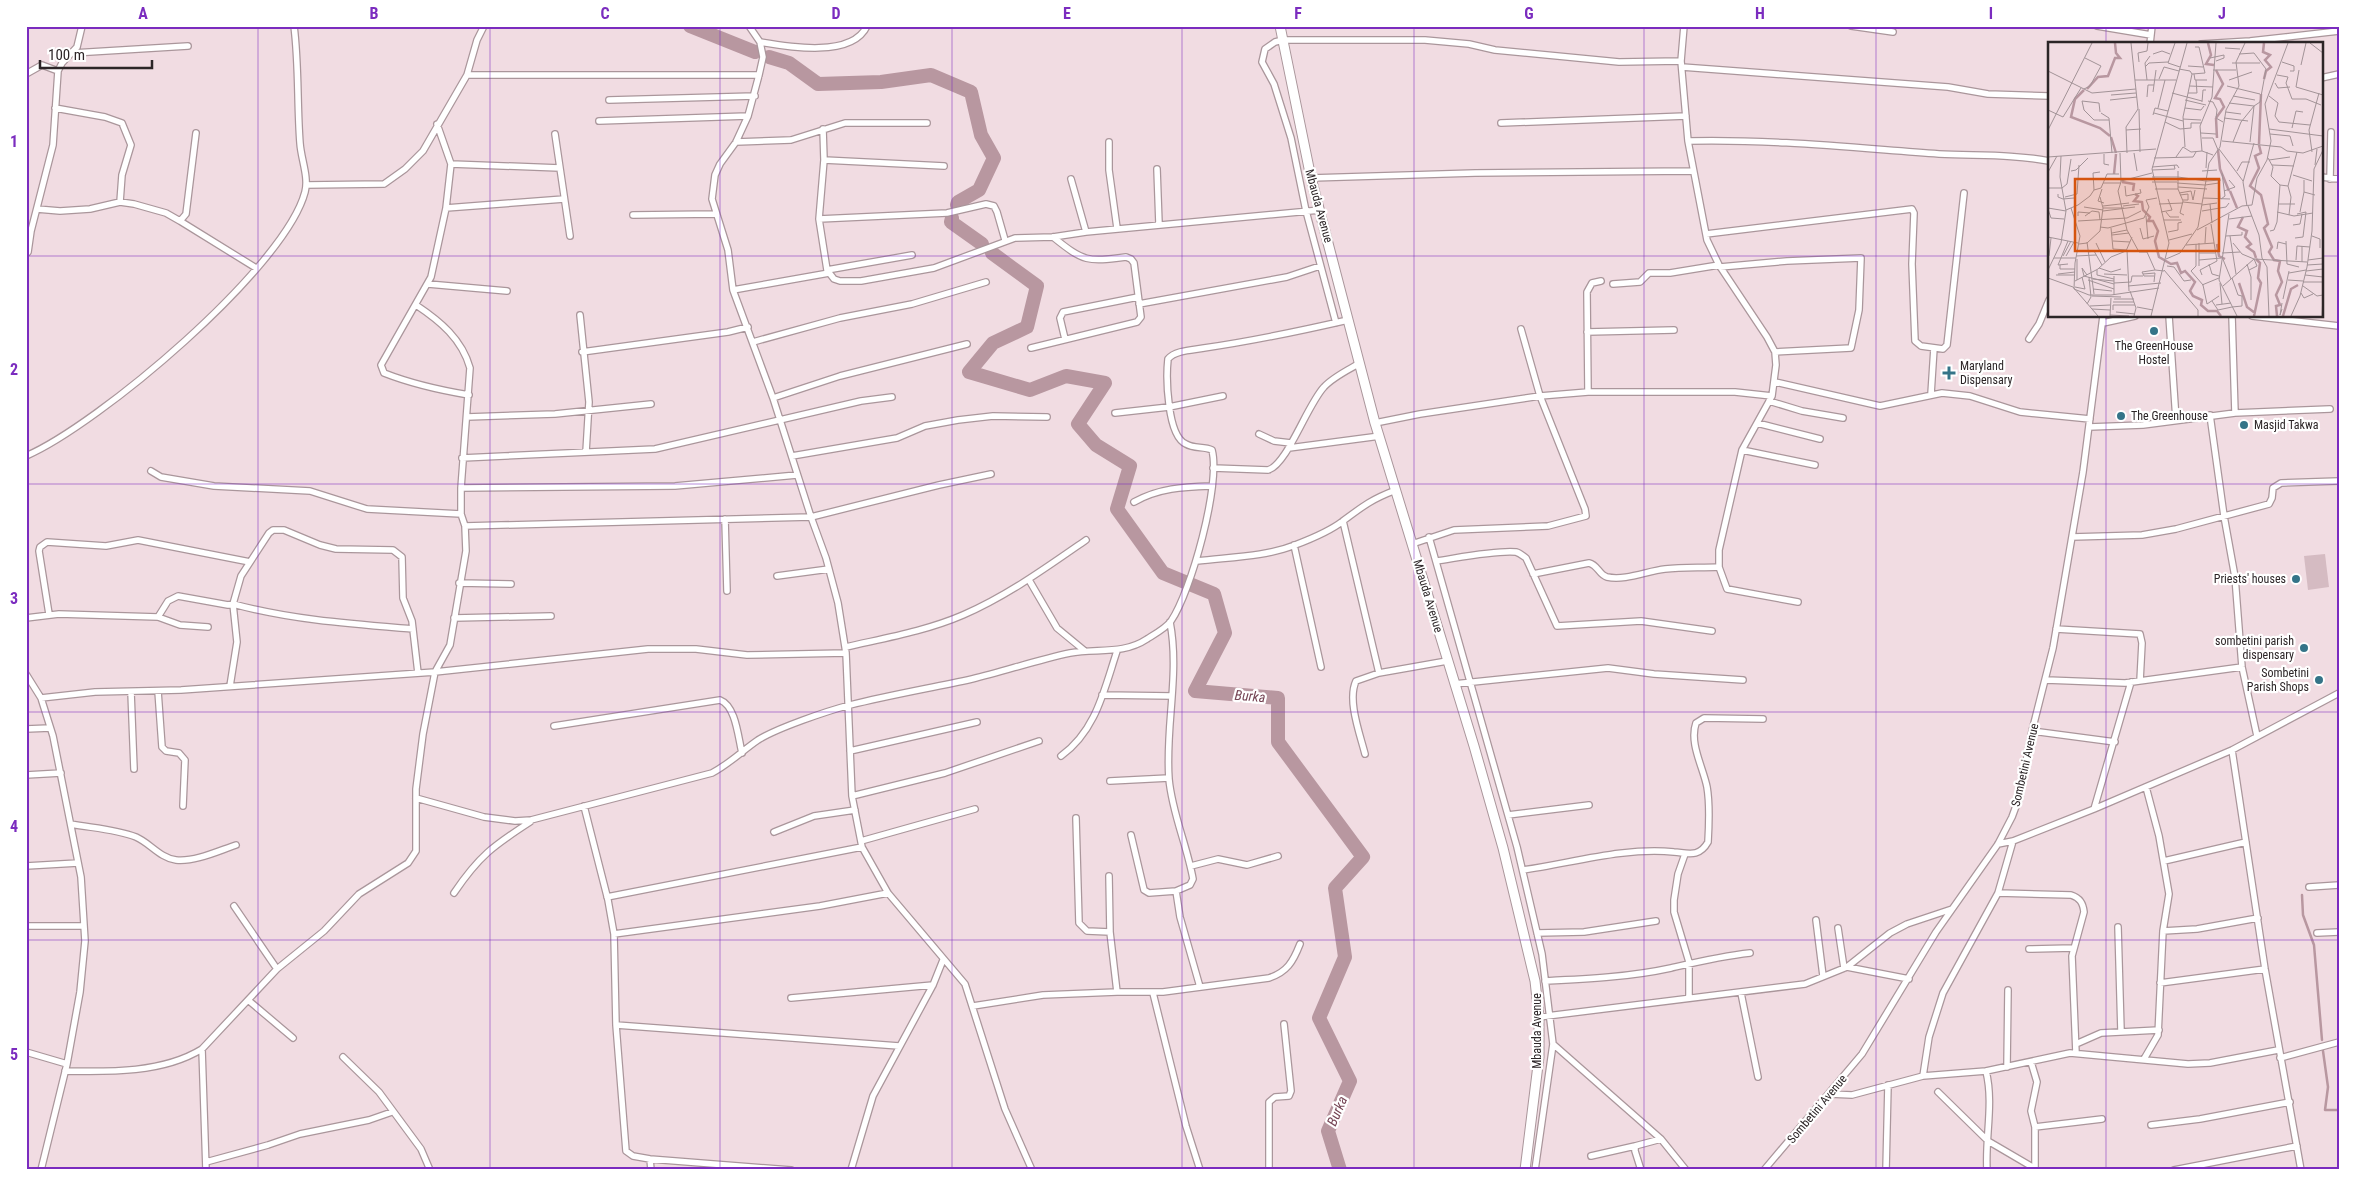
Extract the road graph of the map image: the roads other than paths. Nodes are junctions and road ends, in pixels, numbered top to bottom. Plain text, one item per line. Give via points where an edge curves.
1 (82, 26) edge
2 (294, 26) edge
3 (484, 26) edge
4 (749, 26) edge
5 (867, 26) edge
6 (1280, 26) edge
7 (1684, 26) edge
8 (1851, 26) edge
9 (2097, 26) edge
10 (2152, 26) edge
11 (2339, 31) edge
12 (1893, 32) dead end
13 (2151, 35) junction
14 (1283, 40) junction
15 (760, 42) junction
16 (2150, 42) edge
17 (2230, 42) edge
18 (188, 46) dead end
19 (73, 53) junction
20 (1681, 64) junction
21 (58, 71) junction
22 (26, 74) edge
23 (2339, 74) edge
24 (467, 75) junction
25 (759, 75) junction
26 (2322, 78) edge
27 (754, 96) junction
28 (2048, 96) edge
29 (610, 100) dead end
30 (55, 108) junction
31 (748, 116) junction
32 (1686, 116) junction
33 (599, 121) dead end
34 (927, 123) dead end
35 (1501, 123) dead end
36 (437, 124) junction
37 (823, 129) junction
38 (2331, 132) dead end
39 (196, 133) dead end
40 (555, 134) dead end
41 (1688, 141) junction
42 (736, 142) junction
43 (1109, 142) dead end
44 (824, 160) junction
45 (2048, 161) edge
46 (451, 164) junction
47 (944, 166) dead end
48 (560, 168) junction
49 (1157, 169) dead end
50 (1692, 171) junction
51 (1311, 178) junction
52 (2322, 178) edge
53 (1071, 179) dead end
54 (2330, 179) junction
55 (2339, 179) edge
56 (306, 185) junction
57 (1964, 193) dead end
58 (564, 199) junction
59 (120, 202) junction
60 (446, 208) junction
61 (36, 209) junction
62 (1320, 210) junction
63 (1306, 211) junction
64 (716, 214) junction
65 (633, 215) dead end
66 (819, 219) junction
67 (180, 221) junction
68 (1159, 224) junction
69 (1117, 228) junction
70 (1086, 232) junction
71 (1706, 234) junction
72 (570, 236) dead end
73 (1053, 238) junction
74 (1005, 240) junction
75 (26, 254) edge
76 (912, 255) dead end
77 (1320, 266) junction
78 (1720, 266) junction
79 (256, 268) junction
80 (828, 272) junction
81 (1601, 281) dead end
82 (986, 282) dead end
83 (428, 284) junction
84 (1613, 284) dead end
85 (733, 290) junction
86 (507, 291) dead end
87 (1138, 300) junction
88 (2048, 302) edge
89 (416, 305) junction
90 (580, 315) dead end
91 (2119, 318) edge
92 (2169, 318) edge
93 (2232, 318) edge
94 (2280, 318) edge
95 (2315, 318) edge
96 (1348, 320) junction
97 (2103, 320) edge
98 (1336, 323) junction
99 (2316, 323) junction
100 (2339, 326) edge
101 (748, 327) junction
102 (1520, 330) dead end
103 (1674, 330) dead end
104 (1587, 332) junction
105 (1065, 339) junction
106 (2029, 339) dead end
107 (753, 342) junction
108 (967, 344) dead end
109 (1030, 348) dead end
110 (1934, 348) junction
111 (582, 352) junction
112 (1775, 352) junction
113 (1360, 363) junction
114 (1775, 382) junction
115 (1588, 392) junction
116 (1931, 394) junction
117 (469, 395) junction
118 (1223, 396) dead end
119 (1540, 396) junction
120 (892, 397) dead end
121 (773, 398) junction
122 (1771, 399) junction
123 (651, 404) dead end
124 (1169, 407) junction
125 (2330, 409) dead end
126 (588, 411) junction
127 (1115, 413) dead end
128 (2235, 413) junction
129 (2210, 415) junction
130 (1047, 416) dead end
131 (466, 417) junction
132 (1843, 418) dead end
133 (2090, 419) junction
134 (2176, 420) junction
135 (780, 421) junction
136 (1375, 423) junction
137 (1757, 423) junction
138 (2089, 427) junction
139 (1259, 434) dead end
140 (1380, 436) junction
141 (1820, 439) dead end
142 (1290, 446) junction
143 (1742, 450) junction
144 (586, 452) junction
145 (26, 456) edge
146 (792, 456) junction
147 (462, 458) junction
148 (1814, 465) dead end
149 (1213, 468) junction
150 (151, 471) dead end
151 (991, 474) dead end
152 (797, 475) junction
153 (2339, 481) edge
154 (1211, 486) junction
155 (460, 488) junction
156 (1396, 490) junction
157 (1134, 502) dead end
158 (460, 514) junction
159 (2224, 516) junction
160 (811, 517) junction
161 (725, 519) junction
162 (1343, 521) junction
163 (465, 526) junction
164 (1429, 537) junction
165 (2072, 537) junction
166 (1086, 540) dead end
167 (1412, 544) junction
168 (1294, 545) junction
169 (1197, 561) junction
170 (1436, 561) junction
171 (250, 562) junction
172 (1719, 567) junction
173 (829, 569) junction
174 (1533, 574) junction
175 (778, 576) dead end
176 (1029, 580) junction
177 (459, 583) junction
178 (511, 584) dead end
179 (727, 591) dead end
180 (1798, 602) dead end
181 (233, 604) junction
182 (49, 614) junction
183 (551, 616) dead end
184 (158, 617) junction
185 (26, 618) edge
186 (454, 618) junction
187 (1170, 622) junction
188 (208, 627) dead end
189 (413, 629) junction
190 (2056, 629) junction
191 (1712, 631) dead end
192 (846, 650) junction
193 (1085, 651) junction
194 (1117, 651) junction
195 (1447, 661) junction
196 (1321, 667) dead end
197 (2242, 668) junction
198 (435, 672) junction
199 (418, 673) junction
200 (1379, 673) junction
201 (26, 674) edge
202 (1742, 680) dead end
203 (2046, 680) junction
204 (2140, 681) junction
205 (1470, 682) junction
206 (2131, 682) junction
207 (29, 684) edge
208 (1454, 684) junction
209 (230, 686) junction
210 (158, 691) junction
211 (131, 692) junction
212 (2339, 693) edge
213 (1102, 695) junction
214 (1172, 696) junction
215 (41, 698) junction
216 (848, 706) junction
217 (1763, 719) dead end
218 (977, 722) dead end
219 (554, 726) dead end
220 (50, 728) junction
221 (26, 729) edge
222 (2032, 731) junction
223 (2257, 736) junction
224 (1039, 741) dead end
225 (2115, 742) junction
226 (2232, 750) junction
227 (850, 751) junction
228 (742, 753) junction
229 (1365, 754) dead end
230 (1061, 756) dead end
231 (134, 769) dead end
232 (61, 773) junction
233 (26, 775) edge
234 (1169, 778) junction
235 (1110, 781) dead end
236 (2146, 787) junction
237 (852, 796) junction
238 (416, 798) junction
239 (183, 806) dead end
240 (584, 806) junction
241 (1589, 806) dead end
242 (975, 809) dead end
243 (2094, 809) junction
244 (855, 810) junction
245 (1508, 815) junction
246 (1076, 818) dead end
247 (531, 820) junction
248 (71, 824) junction
249 (774, 832) dead end
250 (1131, 834) dead end
251 (2013, 841) junction
252 (2246, 842) junction
253 (862, 844) junction
254 (1998, 844) junction
255 (236, 845) dead end
256 (1685, 854) junction
257 (1278, 856) dead end
258 (2164, 861) junction
259 (78, 863) junction
260 (26, 866) edge
261 (1190, 866) junction
262 (1523, 870) junction
263 (1109, 876) dead end
264 (2339, 885) edge
265 (2309, 887) dead end
266 (1176, 891) junction
267 (454, 893) dead end
268 (888, 893) junction
269 (1998, 893) junction
270 (607, 897) junction
271 (234, 906) dead end
272 (1952, 909) junction
273 (2258, 918) junction
274 (1816, 920) dead end
275 (1656, 921) dead end
276 (26, 926) edge
277 (84, 926) junction
278 (2118, 927) dead end
279 (1838, 928) dead end
280 (2163, 931) junction
281 (1110, 932) junction
282 (2339, 932) edge
283 (1537, 933) junction
284 (614, 934) junction
285 (2317, 934) dead end
286 (1300, 944) dead end
287 (2073, 948) junction
288 (2030, 949) dead end
289 (1750, 953) dead end
290 (943, 960) junction
291 (1690, 962) junction
292 (1845, 967) junction
293 (277, 969) junction
294 (2264, 969) junction
295 (1823, 976) junction
296 (1909, 979) junction
297 (1545, 981) junction
298 (2160, 983) junction
299 (933, 985) junction
300 (1200, 987) junction
301 (2008, 990) dead end
302 (1116, 992) junction
303 (1153, 993) junction
304 (1741, 994) junction
305 (1689, 997) junction
306 (791, 998) dead end
307 (248, 1000) junction
308 (973, 1006) junction
309 (1549, 1014) junction
310 (1539, 1017) junction
311 (1284, 1024) dead end
312 (616, 1025) junction
313 (2159, 1030) junction
314 (2121, 1031) junction
315 (293, 1038) dead end
316 (2339, 1042) edge
317 (1553, 1044) junction
318 (2076, 1044) junction
319 (899, 1046) junction
320 (202, 1048) junction
321 (2278, 1050) junction
322 (26, 1052) edge
323 (2076, 1053) junction
324 (343, 1057) dead end
325 (2280, 1058) junction
326 (2144, 1059) junction
327 (2031, 1062) junction
328 (67, 1064) junction
329 (2007, 1067) junction
330 (65, 1071) junction
331 (1986, 1071) junction
332 (1923, 1076) junction
333 (1758, 1077) dead end
334 (1888, 1085) junction
335 (1938, 1092) dead end
336 (1830, 1094) junction
337 (2290, 1102) junction
338 (392, 1112) junction
339 (2102, 1119) dead end
340 (2151, 1125) dead end
341 (2035, 1127) junction
342 (1661, 1140) junction
343 (1988, 1141) junction
344 (1635, 1146) junction
345 (2297, 1146) junction
346 (1591, 1156) dead end
347 (650, 1160) junction
348 (206, 1162) junction
349 (2034, 1169) edge
350 (41, 1170) edge
351 (206, 1170) edge
352 (430, 1170) edge
353 (651, 1170) edge
354 (790, 1170) edge
355 (851, 1170) edge
356 (1032, 1170) edge
357 (1200, 1170) edge
358 (1269, 1170) edge
359 (1525, 1170) edge
360 (1535, 1170) edge
361 (1641, 1170) edge
362 (1686, 1170) edge
363 (1764, 1170) edge
364 (1886, 1170) edge
365 (1987, 1170) edge
366 (2174, 1170) edge
367 (2301, 1170) edge

1 - 19 street
2 - 56 street via 298,118
3 - 24 street
4 - 15 street
5 - 15 street via 858,39 846,44 794,48
6 - 14 street, Mbauda Avenue
7 - 20 street
8 - 12 street
9 - 13 street
10 - 13 street
11 - 17 street
13 - 16 street
14 - 20 street via 1426,40 1619,62
14 - 51 street, Mbauda Avenue
14 - 63 street via 1265,49 1262,62 1274,84 1287,126
15 - 25 street via 763,56
18 - 19 street
19 - 21 street
20 - 28 street via 1936,85 1988,94
20 - 32 street
21 - 22 street via 42,65
21 - 30 street
23 - 26 street
24 - 25 street
24 - 36 street
25 - 27 street
27 - 29 street
27 - 31 street
30 - 59 street via 105,117 122,124 131,145 122,175
30 - 61 street via 53,145
31 - 33 street
31 - 42 street
32 - 35 street
32 - 41 street
34 - 37 street via 845,123
36 - 46 street
36 - 56 street via 420,156 389,182
37 - 42 street via 786,141
37 - 44 street
38 - 54 street
39 - 67 street via 186,214
40 - 48 street
41 - 45 street via 1781,142 1941,154 2012,155
41 - 50 street
42 - 64 street via 716,175 712,198
43 - 69 street
44 - 47 street
44 - 66 street
46 - 48 street
46 - 60 street
48 - 58 street
49 - 68 street
50 - 51 street via 1494,172
50 - 71 street
51 - 62 street, Mbauda Avenue
52 - 54 street
53 - 70 street
54 - 55 street
56 - 79 street via 293,219
57 - 110 street via 1947,342 1945,348
58 - 60 street
58 - 72 street
59 - 61 street via 71,211
59 - 67 street via 166,213
60 - 83 street
61 - 75 street
62 - 63 street
62 - 96 street, Mbauda Avenue
63 - 68 street
63 - 77 street
64 - 65 street
64 - 85 street via 728,250
66 - 74 street via 947,213 986,204 994,206
66 - 80 street
67 - 79 street
68 - 69 street
69 - 70 street
70 - 73 street
71 - 78 street via 1711,252
71 - 110 street via 1912,209 1914,341 1917,345
73 - 74 street
73 - 87 street via 1087,260 1132,259
74 - 80 street via 934,268 897,276 845,282
76 - 80 street
77 - 87 street via 1287,277
77 - 98 street
78 - 84 street via 1649,273 1640,282
78 - 112 street
78 - 112 street via 1861,258 1859,310 1851,348
79 - 145 street via 227,302 114,399 55,442
80 - 85 street
81 - 104 street via 1592,282 1587,292
82 - 107 street via 912,304 840,318
83 - 86 street
83 - 89 street
85 - 101 street
87 - 105 street via 1141,317 1137,322
87 - 105 street via 1063,312 1060,318
88 - 106 street
89 - 117 street via 445,326 467,360 471,373
89 - 117 street via 381,370 427,388
90 - 111 street
91 - 97 street
92 - 134 street
93 - 128 street
94 - 99 street
95 - 99 street
96 - 98 street
96 - 113 street, Mbauda Avenue
97 - 133 street, Sombetini Avenue
98 - 124 street via 1174,354 1168,359 1167,366
99 - 100 street
101 - 107 street
101 - 111 street
102 - 119 street
103 - 104 street
104 - 115 street
105 - 109 street
107 - 121 street
108 - 121 street via 840,376
110 - 116 street
111 - 126 street
112 - 114 street
113 - 136 street, Mbauda Avenue
113 - 142 street via 1324,386 1305,414
114 - 116 street via 1882,406
114 - 122 street
115 - 119 street
115 - 122 street via 1735,392
116 - 133 street via 1942,392 1970,396 2029,414
117 - 131 street
118 - 124 street
119 - 136 street
119 - 164 street via 1586,516 1548,526 1468,528
120 - 135 street via 861,401
121 - 135 street
122 - 132 street via 1802,411
122 - 137 street
123 - 126 street
124 - 127 street
124 - 149 street via 1180,440 1212,450
125 - 128 street
126 - 131 street
126 - 144 street
128 - 129 street
129 - 134 street
129 - 159 street
130 - 146 street via 958,420 924,426 897,438
131 - 147 street
133 - 138 street, Sombetini Avenue
134 - 138 street
135 - 144 street via 655,449
135 - 146 street
136 - 140 street, Mbauda Avenue
137 - 141 street
137 - 143 street
138 - 165 street, Sombetini Avenue
139 - 142 street
140 - 142 street
140 - 156 street, Mbauda Avenue
142 - 149 street via 1279,464 1268,470
143 - 148 street
143 - 172 street via 1719,550
144 - 147 street
146 - 152 street
147 - 155 street
149 - 154 street
150 - 158 street via 161,477 214,486 310,490 367,508
151 - 160 street
152 - 155 street via 675,486
152 - 160 street
153 - 159 street via 2281,483 2273,488 2268,504
154 - 157 street via 1153,492
154 - 169 street
155 - 158 street
156 - 162 street via 1376,497
156 - 167 street, Mbauda Avenue
158 - 163 street
159 - 165 street via 2142,534
159 - 197 street via 2237,591
160 - 161 street
160 - 173 street
161 - 163 street
161 - 179 street
162 - 168 street
162 - 200 street
163 - 177 street via 466,551
164 - 167 street
164 - 170 street
165 - 190 street, Sombetini Avenue
166 - 176 street
167 - 195 street, Mbauda Avenue
168 - 169 street via 1268,553
168 - 196 street
169 - 187 street
170 - 174 street via 1516,552 1526,558
170 - 205 street
171 - 181 street via 238,582
171 - 182 street via 138,540 106,546 48,542 40,547 39,552
171 - 189 street via 269,532 279,529 336,549 397,552 402,557 403,602 411,616
172 - 174 street via 1678,568 1609,577 1590,563
172 - 180 street via 1727,589
173 - 175 street
173 - 192 street
174 - 191 street via 1557,626 1641,621
176 - 192 street via 963,615
176 - 193 street via 1057,628
177 - 178 street
177 - 186 street
181 - 184 street via 178,596 168,601
181 - 189 street via 266,613 315,620
181 - 209 street via 237,642
182 - 184 street
182 - 185 street
183 - 186 street
184 - 188 street via 180,624
186 - 198 street via 450,644
187 - 194 street via 1146,640
187 - 214 street
189 - 199 street
190 - 203 street, Sombetini Avenue
190 - 204 street via 2140,634
192 - 198 street via 748,655 696,649 648,649
192 - 216 street
193 - 194 street
193 - 216 street
194 - 213 street
195 - 200 street
195 - 208 street, Mbauda Avenue
197 - 204 street
197 - 223 street
198 - 199 street
198 - 238 street via 423,734
199 - 209 street
200 - 229 street via 1359,678 1352,692
201 - 207 street
202 - 205 street via 1608,668
203 - 206 street
203 - 222 street, Sombetini Avenue
204 - 206 street
205 - 208 street
205 - 245 street
206 - 225 street
207 - 215 street
208 - 310 street, Mbauda Avenue via 1512,884 1536,981
209 - 210 street
210 - 211 street
210 - 239 street via 162,747 166,751 180,752 185,760
211 - 215 street
211 - 231 street
212 - 223 street
213 - 214 street
213 - 230 street via 1084,734
214 - 234 street
215 - 220 street
216 - 227 street
216 - 228 street via 760,739
217 - 256 street via 1704,718 1696,722 1694,736 1707,789 1708,842 1694,854
218 - 227 street
219 - 228 street via 720,700 730,709
220 - 221 street
220 - 232 street
222 - 225 street
222 - 254 street, Sombetini Avenue via 2019,798
223 - 226 street
224 - 237 street via 945,773
225 - 243 street
226 - 236 street
226 - 252 street
227 - 237 street
228 - 240 street via 701,776
232 - 233 street
232 - 248 street
234 - 235 street
234 - 261 street via 1174,812
236 - 243 street
236 - 258 street
237 - 244 street
238 - 247 street via 484,817
238 - 293 street via 417,844 413,857 400,870 359,894 324,931
240 - 247 street
240 - 270 street
241 - 245 street
242 - 253 street
243 - 251 street
244 - 249 street via 814,816
244 - 253 street
245 - 262 street
246 - 281 street via 1079,923 1087,932
247 - 267 street via 487,851
248 - 255 street via 127,834 145,841 163,856 176,860
248 - 259 street
250 - 266 street via 1144,890 1148,893
251 - 254 street
251 - 269 street
252 - 258 street
252 - 273 street
253 - 268 street
253 - 270 street
254 - 272 street, Sombetini Avenue
256 - 262 street via 1622,854
256 - 291 street via 1678,874 1674,912
257 - 261 street via 1247,865 1218,859
258 - 280 street via 2169,894
259 - 260 street
259 - 277 street
261 - 266 street via 1192,883
262 - 283 street
263 - 281 street
264 - 265 street
266 - 300 street
268 - 284 street via 820,906
268 - 290 street
269 - 287 street via 2077,897 2084,906 2084,912
269 - 332 street via 1943,993 1929,1037
270 - 284 street
271 - 293 street
272 - 292 street via 1890,933
272 - 296 street, Sombetini Avenue
273 - 280 street via 2197,929
273 - 294 street
274 - 295 street
275 - 283 street via 1584,932
276 - 277 street
277 - 328 street via 83,967
278 - 314 street
279 - 292 street
280 - 298 street
281 - 302 street
282 - 285 street
283 - 297 street
284 - 312 street
286 - 300 street via 1294,961 1277,975
287 - 288 street
287 - 318 street
289 - 291 street
290 - 299 street
290 - 308 street via 956,971
291 - 297 street via 1670,968 1597,978
291 - 305 street
292 - 295 street
292 - 296 street
293 - 307 street
294 - 298 street
294 - 321 street
295 - 304 street via 1793,987
296 - 336 street, Sombetini Avenue via 1862,1054
297 - 309 street
298 - 313 street
299 - 306 street
299 - 319 street
300 - 303 street
301 - 329 street
302 - 303 street
302 - 308 street via 1043,995
303 - 357 street
304 - 305 street
304 - 333 street
305 - 309 street
307 - 315 street
307 - 320 street
308 - 356 street via 1005,1109
309 - 310 street
309 - 317 street
310 - 359 street, Mbauda Avenue via 1539,1057
311 - 358 street via 1291,1091 1289,1096 1276,1097 1269,1102
312 - 319 street
312 - 347 street via 624,1147 632,1156
313 - 314 street
313 - 326 street
314 - 318 street via 2094,1034
316 - 325 street
317 - 342 street
317 - 360 street
318 - 323 street
319 - 355 street via 873,1096
320 - 330 street via 184,1059 144,1068
320 - 348 street
321 - 325 street
321 - 326 street via 2196,1064
322 - 328 street
323 - 326 street
323 - 327 street
324 - 338 street via 379,1092
325 - 337 street
327 - 329 street
327 - 341 street via 2037,1082 2031,1111
328 - 330 street
329 - 331 street
330 - 350 street
331 - 332 street
331 - 343 street via 1991,1106
332 - 334 street
334 - 336 street via 1852,1095
334 - 364 street
335 - 343 street
336 - 363 street, Sombetini Avenue
337 - 340 street
337 - 345 street
338 - 348 street
338 - 352 street via 421,1149
339 - 341 street
341 - 349 street
342 - 344 street
342 - 362 street
343 - 349 street
343 - 365 street
344 - 346 street
344 - 361 street
345 - 366 street
345 - 367 street
347 - 353 street
347 - 354 street
348 - 351 street

